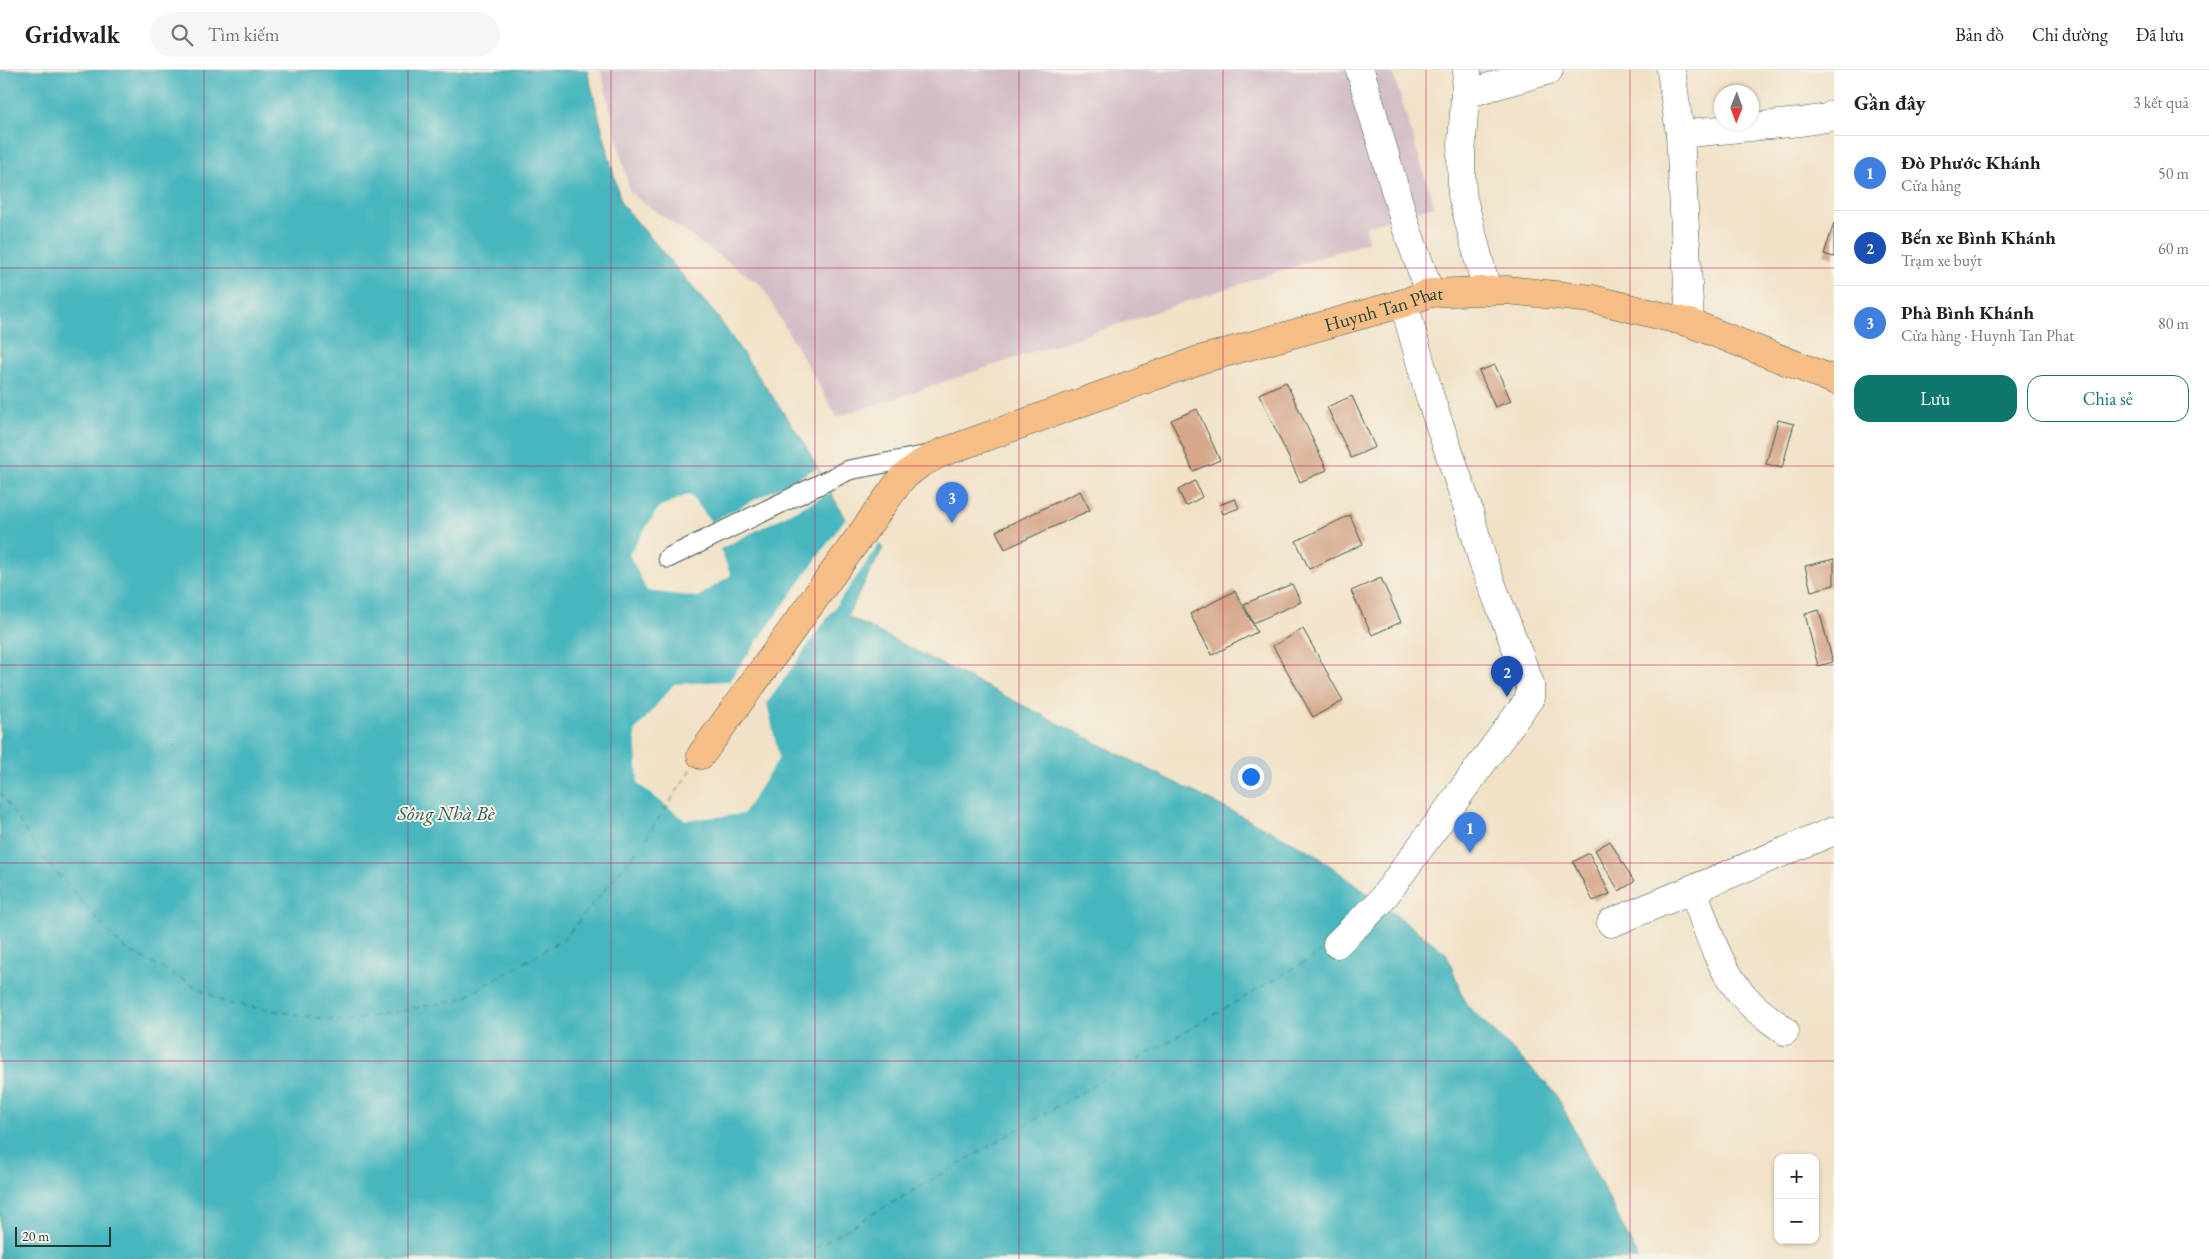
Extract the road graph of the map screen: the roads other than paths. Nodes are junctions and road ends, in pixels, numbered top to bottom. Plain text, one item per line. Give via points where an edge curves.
1 (1360, 70) edge
2 (1549, 70) edge
3 (1671, 70) edge
4 (1466, 82) edge
5 (1834, 114) edge
6 (1680, 134) junction
7 (1487, 291) junction
8 (1430, 293) junction
9 (1404, 303) junction
10 (1690, 323) junction
11 (1834, 380) edge
12 (941, 452) junction
13 (668, 558) dead end
14 (701, 756) dead end
15 (1834, 831) edge
16 (1693, 888) junction
17 (1611, 923) dead end
18 (1337, 944) dead end
19 (1785, 1031) dead end

1 - 8 street via 1406,227
2 - 4 street
3 - 6 street
4 - 7 street via 1460,155 1462,195
5 - 6 street via 1800,122
6 - 10 street
7 - 8 main road, Huynh Tan Phat
7 - 10 main road, Huynh Tan Phat via 1507,290 1593,299
8 - 9 main road, Huynh Tan Phat
9 - 12 main road, Huynh Tan Phat via 1199,360
9 - 18 street via 1430,397 1483,562 1530,684 1530,698 1387,893
10 - 11 main road, Huynh Tan Phat
12 - 13 lane via 848,470
12 - 14 main road, Huynh Tan Phat via 902,478
15 - 16 street
16 - 17 street
16 - 19 street via 1706,928 1730,978 1748,1002

